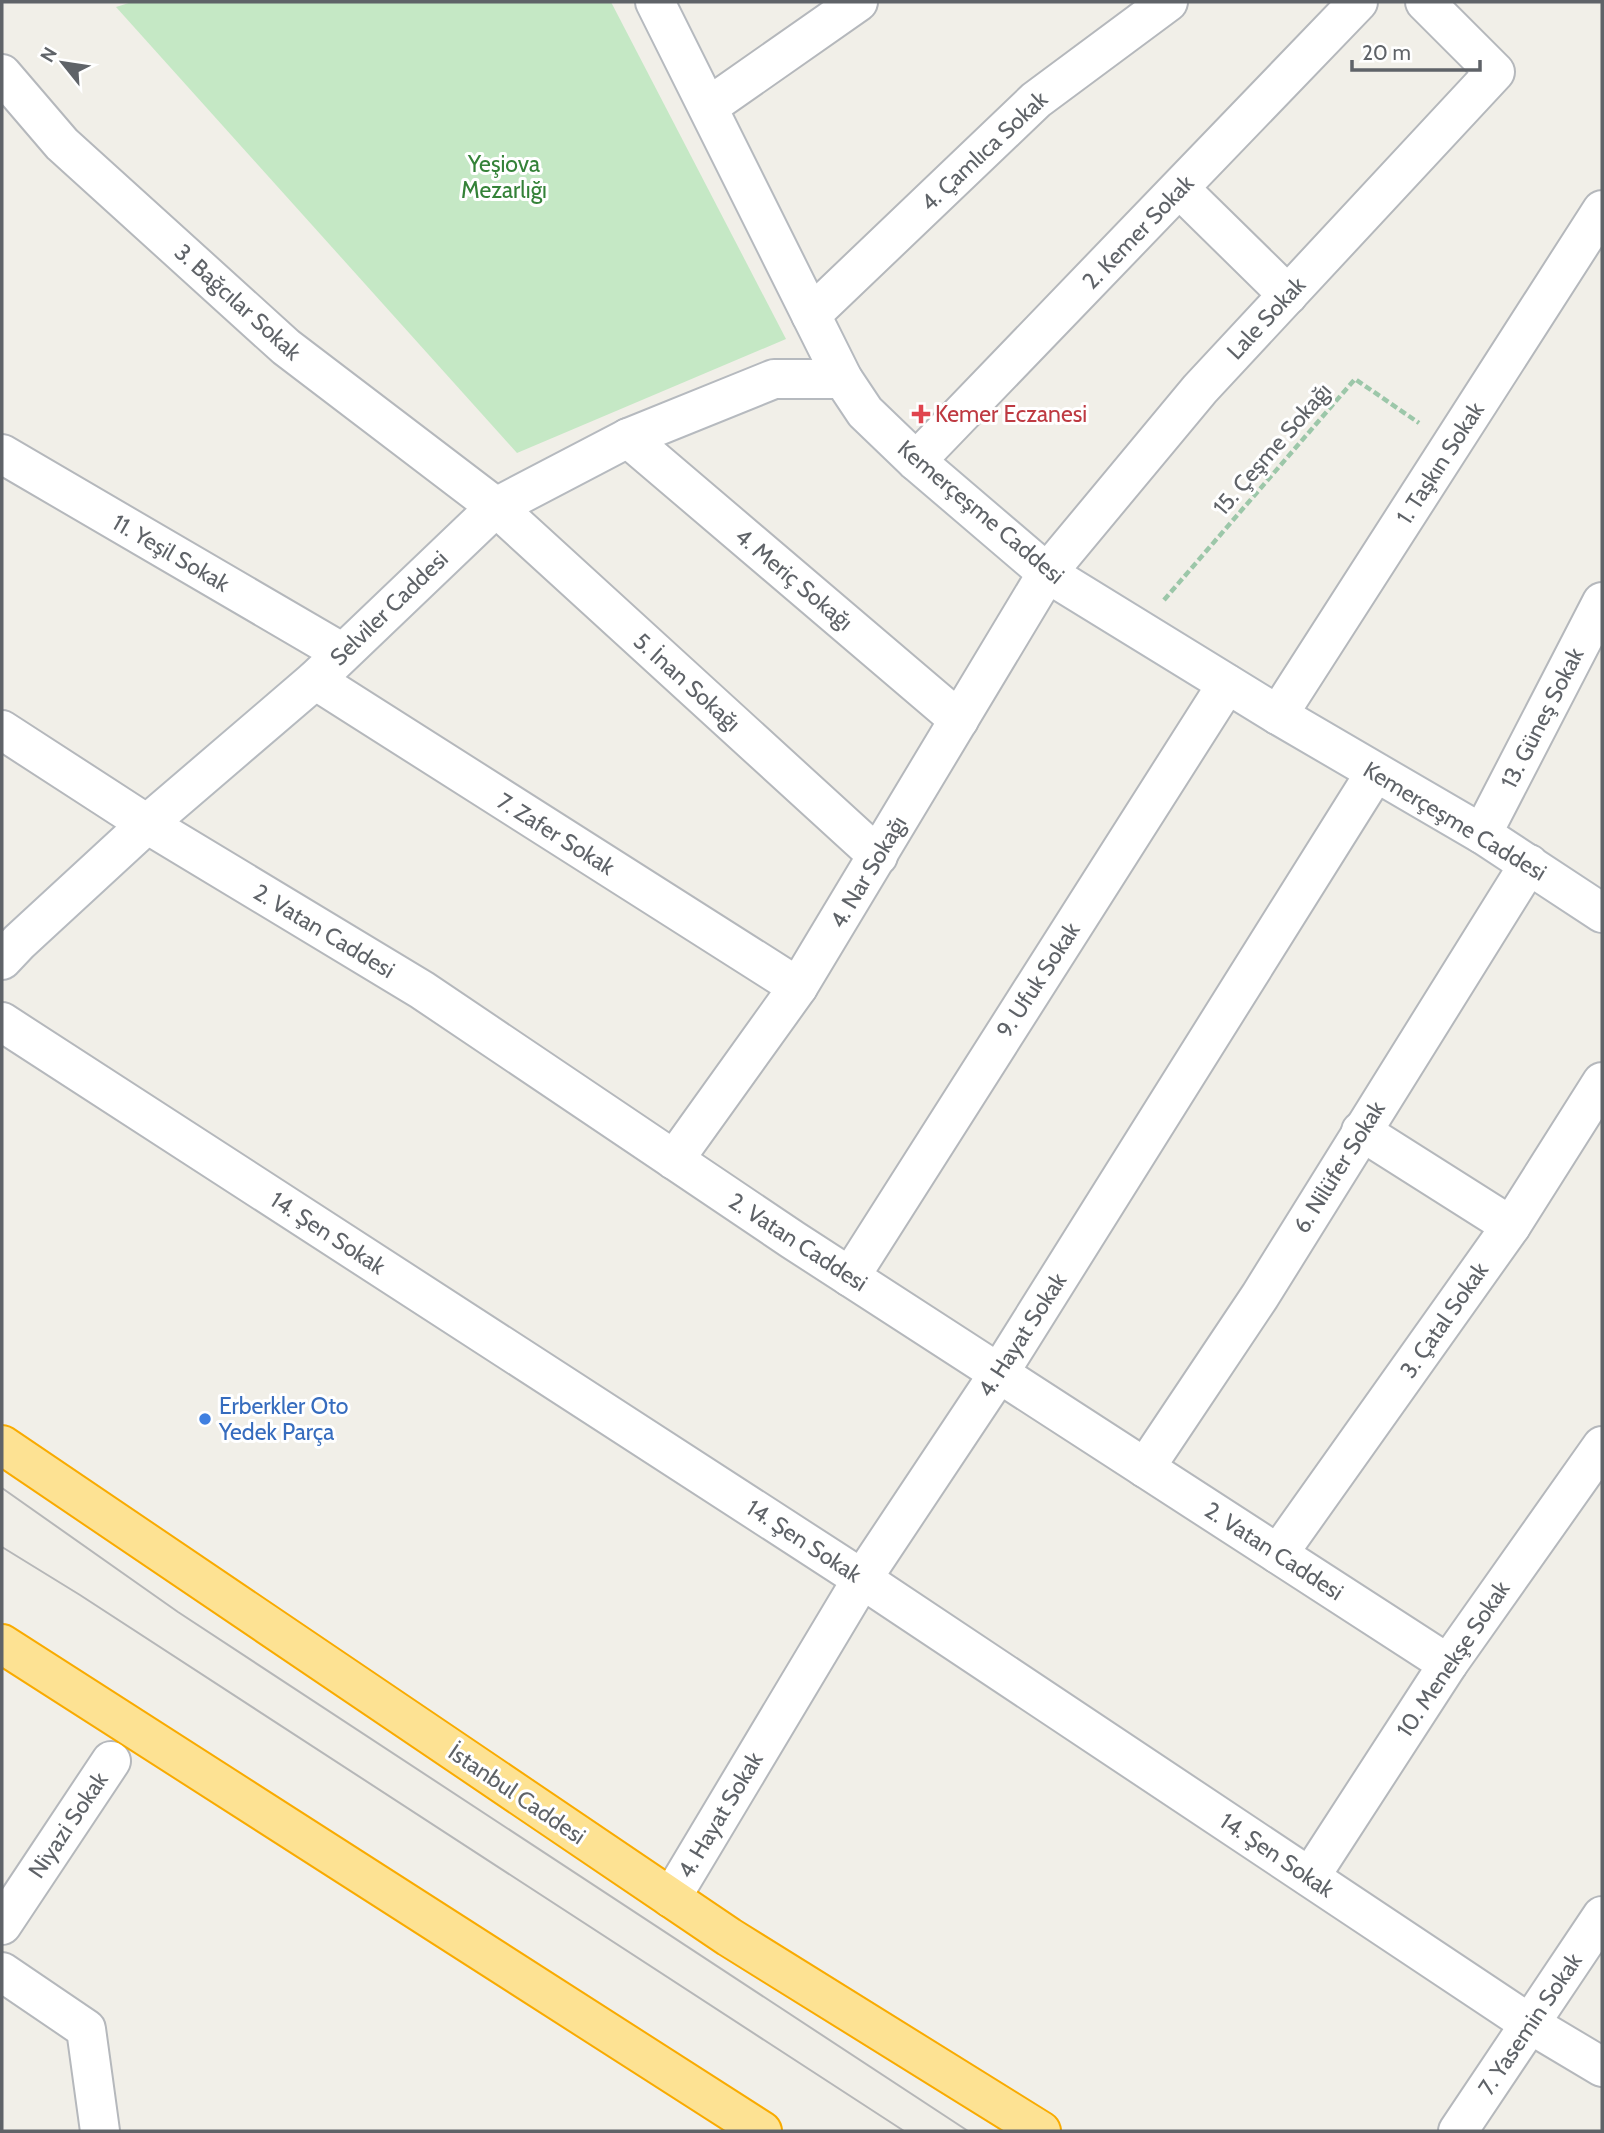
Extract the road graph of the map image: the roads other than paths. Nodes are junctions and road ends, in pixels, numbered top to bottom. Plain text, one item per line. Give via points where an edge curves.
1 (655, 2) edge
2 (858, 2) edge
3 (1358, 2) edge
4 (1425, 2) edge
5 (1162, 4) edge
6 (2, 74) edge
7 (708, 107) junction
8 (1180, 189) junction
9 (1602, 210) edge
10 (1288, 295) junction
11 (811, 314) junction
12 (843, 379) junction
13 (628, 438) junction
14 (2, 454) edge
15 (916, 461) junction
16 (496, 507) junction
17 (1047, 573) junction
18 (1602, 602) edge
19 (341, 652) junction
20 (314, 680) junction
21 (1227, 684) junction
22 (1279, 715) junction
23 (959, 720) junction
24 (2, 730) edge
25 (1375, 773) junction
26 (147, 824) junction
27 (1482, 834) junction
28 (878, 856) junction
29 (1529, 864) junction
30 (1602, 913) edge
31 (7, 944) edge
32 (798, 987) junction
33 (2, 1022) edge
34 (1602, 1082) edge
35 (1361, 1131) junction
36 (674, 1160) junction
37 (1511, 1226) junction
38 (849, 1277) junction
39 (999, 1373) junction
40 (2, 1445) edge
41 (1602, 1446) edge
42 (1145, 1468) junction
43 (1278, 1554) junction
44 (862, 1579) junction
45 (2, 1644) edge
46 (1448, 1664) junction
47 (111, 1761) dead end
48 (1310, 1877) junction
49 (671, 1898) junction
50 (1602, 1916) edge
51 (2, 1924) edge
52 (2, 1972) edge
53 (1530, 2024) junction
54 (1602, 2067) edge
55 (100, 2131) edge
56 (762, 2131) edge
57 (1041, 2131) edge
58 (1458, 2131) edge

1 - 7 street, Kemerçeşme Caddesi
2 - 7 street
3 - 8 street, 2. Kemer Sokak
4 - 10 street, Lale Sokak via 1495,72
5 - 11 street, 4. Çamlıca Sokak via 1036,100
6 - 16 street, 3. Bağcılar Sokak via 62,144 286,347
7 - 11 street, Kemerçeşme Caddesi
8 - 10 street
8 - 15 street, 2. Kemer Sokak
9 - 22 street, 1. Taşkın Sokak
10 - 17 street, Lale Sokak via 1200,389
11 - 12 street, Kemerçeşme Caddesi
12 - 13 street, Selviler Caddesi via 774,379
12 - 15 street, Kemerçeşme Caddesi via 865,412
13 - 16 street, Selviler Caddesi
13 - 23 street, 4. Meriç Sokağı
14 - 19 street, 11. Yeşil Sokak
15 - 17 street, Kemerçeşme Caddesi
16 - 19 street, Selviler Caddesi
16 - 28 street, 5. İnan Sokağı
17 - 21 street, Kemerçeşme Caddesi
17 - 23 street, 4. Nar Sokağı
18 - 27 street, 13. Güneş Sokak
19 - 20 street, Selviler Caddesi
20 - 26 street, Selviler Caddesi
20 - 32 street, 7. Zafer Sokak
21 - 22 street, Kemerçeşme Caddesi
21 - 38 street, 9. Ufuk Sokak
22 - 25 street, Kemerçeşme Caddesi
23 - 28 street, 4. Nar Sokağı
24 - 26 street, 2. Vatan Caddesi
25 - 27 street, Kemerçeşme Caddesi
25 - 39 street, 4. Hayat Sokak
26 - 31 street, Selviler Caddesi
26 - 36 street, 2. Vatan Caddesi via 422,990
27 - 29 street, Kemerçeşme Caddesi
28 - 32 street, 4. Nar Sokağı
29 - 30 street, Kemerçeşme Caddesi
29 - 35 street, 6. Nilüfer Sokak
32 - 36 street, 4. Nar Sokağı
33 - 44 street, 14. Şen Sokak
34 - 37 street, 3. Çatal Sokak
35 - 37 street
35 - 42 street, 6. Nilüfer Sokak via 1260,1296
36 - 38 street, 2. Vatan Caddesi
37 - 43 street, 3. Çatal Sokak
38 - 39 street, 2. Vatan Caddesi
39 - 42 street, 2. Vatan Caddesi
39 - 44 street, 4. Hayat Sokak
40 - 49 highway, İstanbul Caddesi
41 - 46 street, 10. Menekşe Sokak
42 - 43 street, 2. Vatan Caddesi
43 - 46 street, 2. Vatan Caddesi
44 - 48 street, 14. Şen Sokak
44 - 49 street, 4. Hayat Sokak
45 - 56 highway
46 - 48 street, 10. Menekşe Sokak
47 - 51 street, Niyazi Sokak
48 - 53 street, 14. Şen Sokak
49 - 57 highway, İstanbul Caddesi
50 - 53 street, 7. Yasemin Sokak
52 - 55 street via 86,2029
53 - 54 street, 14. Şen Sokak
53 - 58 street, 7. Yasemin Sokak

